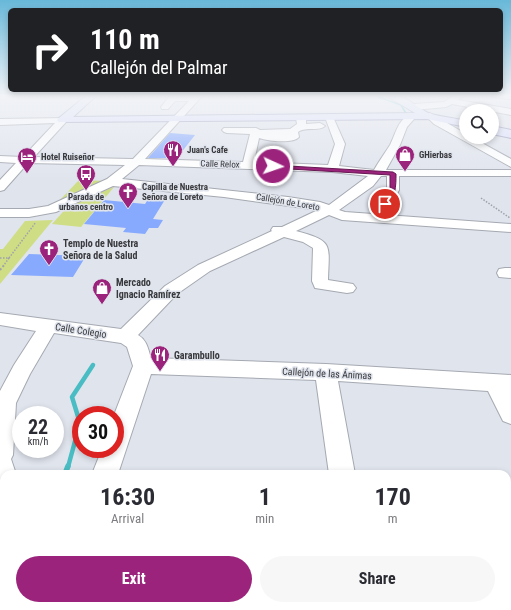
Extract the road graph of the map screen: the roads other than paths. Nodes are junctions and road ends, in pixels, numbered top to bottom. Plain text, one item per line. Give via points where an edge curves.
1 (60, 123) edge
2 (172, 123) edge
3 (260, 123) edge
4 (304, 123) edge
5 (332, 123) edge
6 (405, 123) edge
7 (440, 123) edge
8 (298, 125) junction
9 (320, 126) dead end
10 (227, 130) dead end
11 (499, 131) edge
12 (511, 134) edge
13 (0, 158) edge
14 (26, 160) junction
15 (136, 162) junction
16 (511, 164) edge
17 (248, 165) junction
18 (332, 169) junction
19 (511, 173) edge
20 (377, 174) junction
21 (393, 174) junction
22 (111, 182) junction
23 (0, 187) edge
24 (325, 208) junction
25 (0, 213) edge
26 (378, 218) junction
27 (511, 228) edge
28 (283, 232) junction
29 (347, 288) dead end
30 (0, 319) edge
31 (49, 325) junction
32 (125, 337) junction
33 (143, 366) junction
34 (326, 372) junction
35 (503, 384) edge
36 (511, 414) edge
37 (124, 422) edge
38 (0, 455) edge
39 (112, 458) edge
40 (107, 470) edge
41 (341, 470) edge

1 - 14 street
2 - 15 street
3 - 8 main road
4 - 8 main road
5 - 18 street via 340,144
6 - 20 street
7 - 16 street
8 - 9 street
10 - 17 street via 256,131
11 - 12 main road
13 - 14 street, Calle Relox
14 - 15 street, Calle Relox
14 - 23 street
15 - 17 street, Calle Relox
15 - 22 street
17 - 18 street, Calle Relox
18 - 20 street, Calle Relox
19 - 21 street, Calle Relox
20 - 21 street, Calle Relox
20 - 24 street via 369,183
21 - 26 street via 393,190
22 - 24 street, Callejón de Loreto via 244,195
22 - 25 street via 45,211
24 - 26 street, Callejón de Loreto via 342,216
24 - 28 street via 278,229
26 - 27 street, Callejón de Loreto
28 - 29 street via 319,244 321,284
28 - 32 street via 204,268 171,290
30 - 31 street, Calle Colegio
31 - 32 street, Calle Colegio
31 - 38 street via 5,403
32 - 33 street via 136,343
33 - 34 street, Callejón de las Ánimas
33 - 37 street
34 - 35 street, Callejón de las Ánimas
34 - 41 street
35 - 36 street
39 - 40 street

